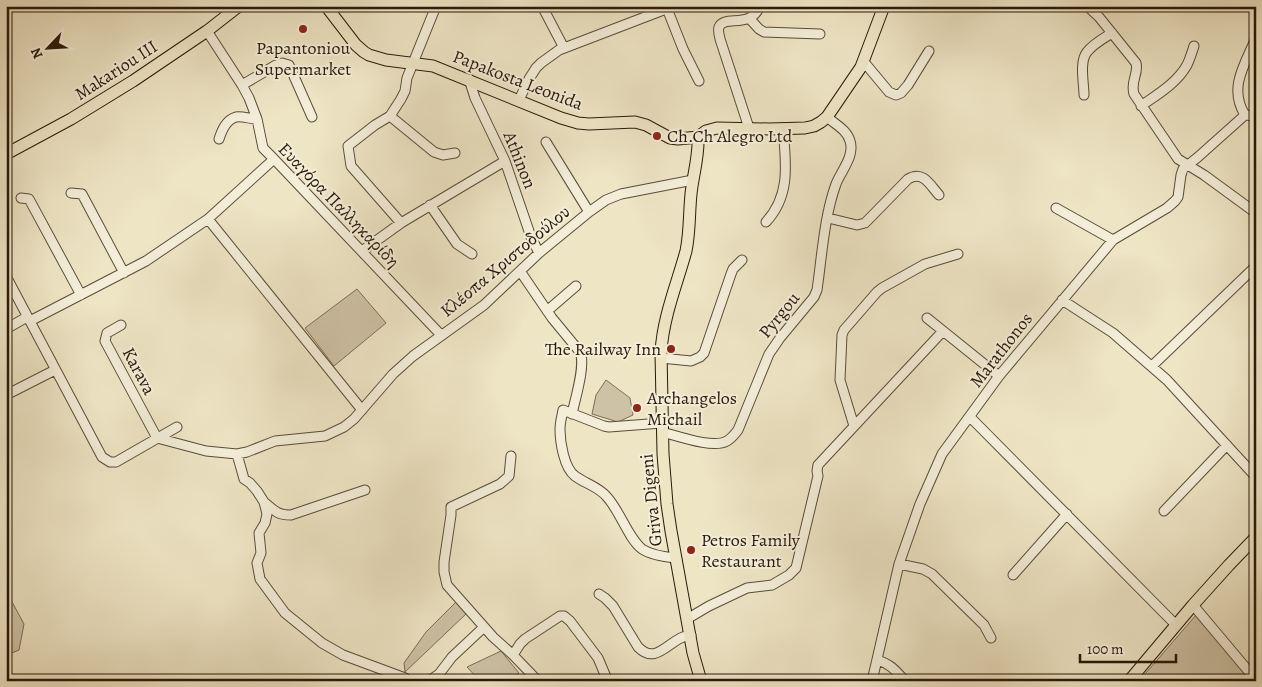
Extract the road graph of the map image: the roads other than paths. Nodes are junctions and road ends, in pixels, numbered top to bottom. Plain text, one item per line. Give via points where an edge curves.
1 (238, 6) edge
2 (326, 6) edge
3 (436, 6) edge
4 (542, 6) edge
5 (760, 6) edge
6 (884, 6) edge
7 (1087, 6) edge
8 (666, 8) edge
9 (749, 18) junction
10 (207, 31) junction
11 (1112, 32) junction
12 (820, 34) dead end
13 (1256, 38) edge
14 (1194, 46) dead end
15 (564, 48) junction
16 (929, 51) dead end
17 (864, 62) junction
18 (414, 64) junction
19 (469, 79) junction
20 (699, 81) dead end
21 (242, 85) junction
22 (1084, 95) dead end
23 (519, 100) junction
24 (1141, 106) junction
25 (1244, 115) junction
26 (390, 116) junction
27 (1256, 116) edge
28 (312, 117) dead end
29 (827, 117) junction
30 (257, 119) junction
31 (749, 128) junction
32 (783, 129) junction
33 (698, 137) junction
34 (219, 139) dead end
35 (546, 142) dead end
36 (455, 153) dead end
37 (6, 154) edge
38 (274, 159) junction
39 (505, 161) junction
40 (1188, 165) junction
41 (693, 180) junction
42 (71, 193) dead end
43 (939, 195) dead end
44 (21, 198) dead end
45 (430, 205) junction
46 (1056, 208) dead end
47 (589, 212) junction
48 (1256, 213) edge
49 (828, 218) junction
50 (208, 219) junction
51 (766, 222) dead end
52 (401, 223) junction
53 (1112, 240) junction
54 (362, 251) junction
55 (539, 253) junction
56 (472, 254) dead end
57 (958, 254) dead end
58 (742, 260) dead end
59 (1256, 266) edge
60 (520, 271) junction
61 (124, 273) junction
62 (6, 276) edge
63 (576, 286) dead end
64 (81, 295) junction
65 (1062, 300) junction
66 (547, 311) junction
67 (927, 318) dead end
68 (29, 319) junction
69 (121, 325) dead end
70 (6, 329) edge
71 (943, 331) junction
72 (441, 336) junction
73 (661, 358) junction
74 (1152, 366) junction
75 (55, 370) junction
76 (999, 376) junction
77 (6, 395) edge
78 (362, 410) junction
79 (568, 412) junction
80 (970, 417) junction
81 (854, 426) junction
82 (177, 427) dead end
83 (662, 428) junction
84 (157, 438) junction
85 (1227, 445) junction
86 (236, 454) junction
87 (511, 456) dead end
88 (1256, 477) edge
89 (366, 490) dead end
90 (264, 502) junction
91 (1164, 511) dead end
92 (1067, 514) junction
93 (1256, 537) edge
94 (676, 558) junction
95 (899, 564) junction
96 (1014, 575) dead end
97 (599, 594) dead end
98 (1194, 605) junction
99 (687, 619) junction
100 (1176, 625) junction
101 (484, 627) junction
102 (691, 635) junction
103 (991, 638) dead end
104 (513, 656) junction
105 (877, 660) junction
106 (606, 678) dead end
107 (1256, 680) edge
108 (408, 681) edge
109 (429, 681) edge
110 (538, 681) edge
111 (701, 681) edge
112 (872, 681) edge
113 (905, 681) edge
114 (1129, 681) edge

1 - 10 main road, Makariou III
2 - 18 main road, Papakosta Leonida via 364,52 378,58
3 - 18 street
4 - 15 street
5 - 9 street
6 - 17 main road
7 - 11 street
8 - 15 street
8 - 20 street
9 - 12 street via 764,32
9 - 31 street via 728,21 719,26 720,39
10 - 21 street, Ευαγόρα Παλληκαρίδη
10 - 37 main road, Makariou III via 71,119
11 - 22 street via 1084,57
11 - 24 street via 1136,63 1132,88
13 - 25 street via 1237,86
14 - 24 street via 1180,74
15 - 23 street via 541,63
16 - 17 street via 908,85 896,96
17 - 29 main road
18 - 19 main road, Papakosta Leonida via 433,66
18 - 26 street via 405,92
19 - 23 main road, Papakosta Leonida
19 - 39 street, Athinon
21 - 28 street via 276,65 285,64 289,66
21 - 30 street, Ευαγόρα Παλληκαρίδη
23 - 33 main road, Papakosta Leonida via 578,123 635,122 670,138
24 - 40 street via 1178,159
25 - 27 street
25 - 40 street, Marathonos
26 - 36 street via 434,152 443,155
26 - 52 street via 348,146 351,166
29 - 32 main road, Papakosta Leonida via 814,126
29 - 49 street, Pyrgou via 844,130 851,147
30 - 34 street via 237,117 227,122
30 - 38 street, Ευαγόρα Παλληκαρίδη via 263,148
31 - 32 main road, Papakosta Leonida
31 - 33 main road, Papakosta Leonida via 716,128
32 - 51 street via 786,177 778,207
33 - 41 main road, Griva Digeni
35 - 47 street
38 - 50 street
38 - 54 street, Ευαγόρα Παλληκαρίδη
39 - 45 street
39 - 55 street, Athinon via 530,236
40 - 48 street
40 - 53 street, Marathonos via 1182,172 1179,191 1167,208
41 - 47 street, Κλέοπα Χριστοδούλου via 621,194
41 - 73 main road, Griva Digeni via 688,240 664,327
42 - 61 street via 82,194
43 - 49 street via 924,179 915,176 908,179 865,223 858,225
44 - 64 street via 29,199
45 - 52 street
45 - 56 street via 457,244
46 - 53 street
47 - 55 street, Κλέοπα Χριστοδούλου
49 - 83 street, Pyrgou via 816,294 769,354 734,436 728,441 708,444
50 - 61 street
50 - 78 street
52 - 54 street
53 - 65 street, Marathonos
54 - 72 street, Ευαγόρα Παλληκαρίδη
55 - 60 street, Κλέοπα Χριστοδούλου
57 - 81 street via 925,264 882,288 844,330 840,380
58 - 73 street via 733,269 704,353 691,361
59 - 74 street
60 - 66 street
60 - 72 street, Κλέοπα Χριστοδούλου via 484,305
61 - 64 street
62 - 68 street
63 - 66 street
64 - 68 street
65 - 74 street via 1113,334
65 - 76 street, Marathonos
66 - 79 street via 582,356
67 - 71 street
68 - 70 street
68 - 75 street
69 - 84 street, Karava via 107,333 105,340
71 - 76 street
71 - 81 street
72 - 78 street, Κλέοπα Χριστοδούλου via 403,364
73 - 83 main road, Griva Digeni
74 - 85 street
75 - 77 street
75 - 84 street via 102,457 116,462
76 - 80 street, Marathonos
78 - 86 street, Κλέοπα Χριστοδούλου via 344,427 325,436 275,441
79 - 83 street, Pyrgou via 609,427
79 - 94 street via 560,422 560,432 566,462 572,473 609,498 642,549
80 - 92 street
80 - 95 street, Marathonos via 938,462
81 - 99 street via 818,465 796,568 772,584 747,588
82 - 84 street
83 - 94 main road, Griva Digeni via 667,504
84 - 86 street via 206,452
85 - 88 street
85 - 91 street
86 - 90 street via 244,479
87 - 101 street via 509,476 505,480 451,507 444,562 447,584
89 - 90 street via 291,515 277,513
90 - 108 street via 267,514 259,533 261,553 257,563 260,579 285,613 322,643 343,655
92 - 96 street
92 - 100 street
93 - 98 main road
94 - 99 main road, Griva Digeni
95 - 103 street via 932,574 984,625
95 - 105 street, Marathonos
97 - 102 street via 609,601 638,647 647,654 656,654 678,639
98 - 100 main road
98 - 107 street
99 - 102 main road, Griva Digeni
100 - 114 main road
101 - 104 street
101 - 109 street
102 - 111 main road, Griva Digeni
104 - 106 street via 525,639 564,616 598,658
104 - 110 street
105 - 112 street, Marathonos
105 - 113 street via 890,665

